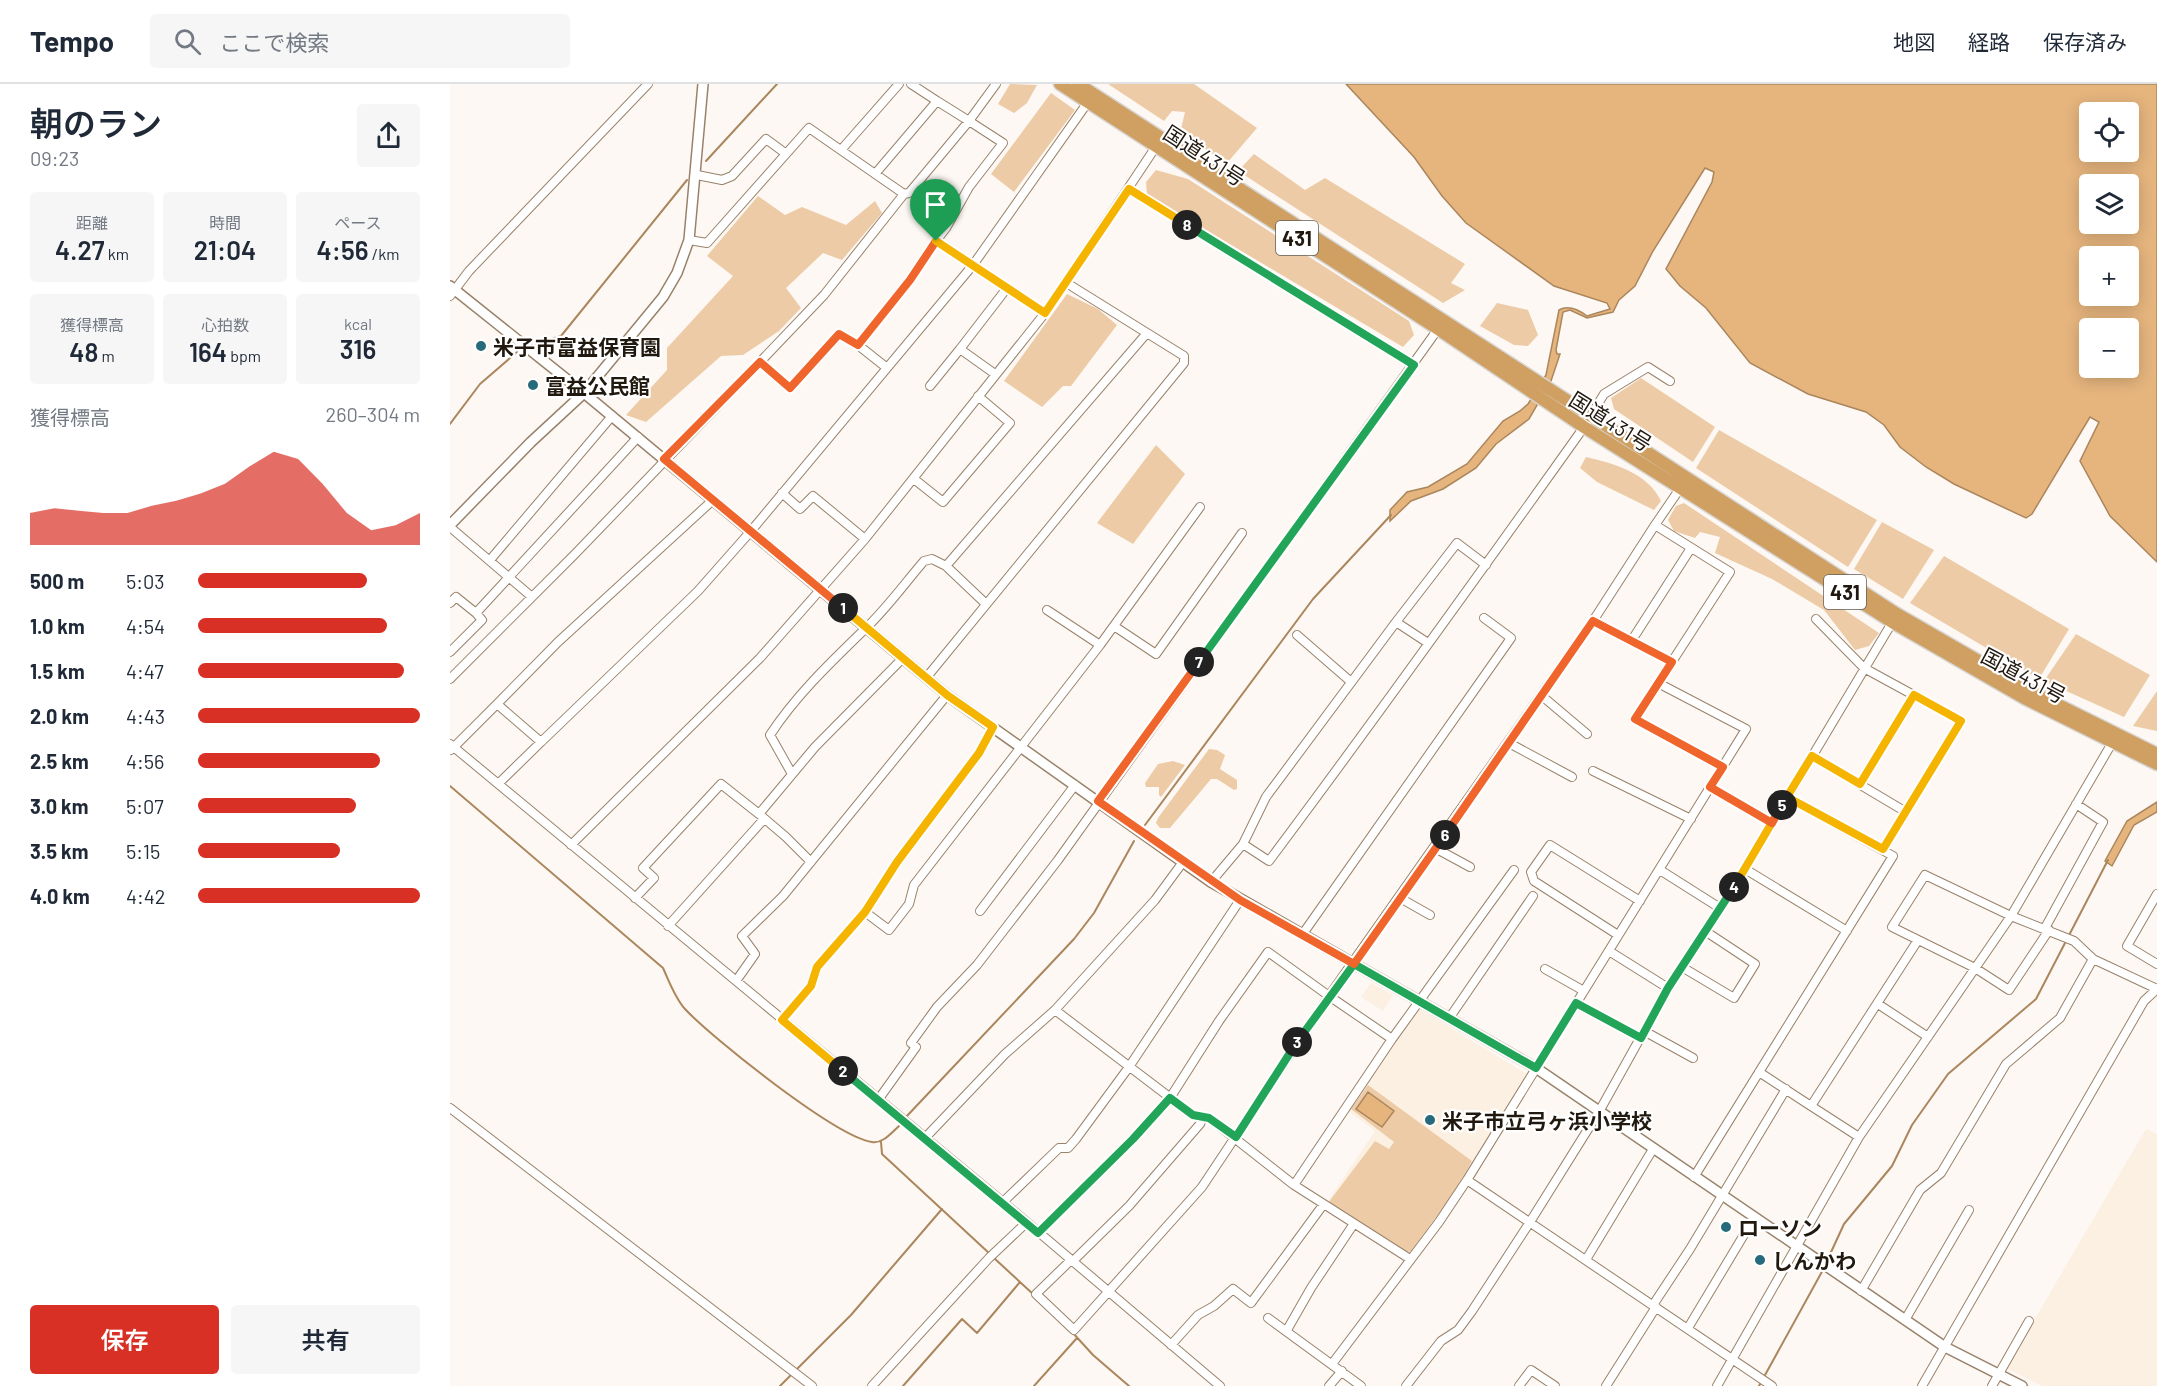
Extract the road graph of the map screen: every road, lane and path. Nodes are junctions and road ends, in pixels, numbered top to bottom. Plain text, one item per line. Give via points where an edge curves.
1 (648, 84) edge
2 (703, 84) edge
3 (899, 84) edge
4 (911, 84) edge
5 (996, 84) edge
6 (1060, 84) edge
7 (1078, 84) edge
8 (937, 101) junction
9 (1088, 102) junction
10 (969, 121) junction
11 (1159, 142) junction
12 (841, 150) junction
13 (785, 153) junction
14 (875, 174) junction
15 (697, 175) junction
16 (1129, 189) junction
17 (904, 194) junction
18 (689, 240) junction
19 (936, 241) junction
20 (973, 265) junction
21 (1065, 282) junction
22 (1007, 288) junction
23 (451, 291) edge
24 (1045, 313) junction
25 (1438, 329) junction
26 (1147, 333) junction
27 (858, 345) junction
28 (960, 350) junction
29 (760, 362) junction
30 (1414, 365) junction
31 (886, 368) junction
32 (995, 374) junction
33 (1670, 381) dead end
34 (930, 386) dead end
35 (1541, 392) junction
36 (584, 393) junction
37 (978, 396) junction
38 (612, 416) junction
39 (1591, 416) junction
40 (1584, 427) junction
41 (638, 437) junction
42 (664, 459) junction
43 (914, 479) junction
44 (1681, 487) junction
45 (782, 493) junction
46 (713, 500) junction
47 (1200, 507) dead end
48 (1655, 525) junction
49 (450, 526) edge
50 (751, 531) junction
51 (1242, 533) dead end
52 (865, 539) junction
53 (1691, 548) junction
54 (490, 560) junction
55 (1486, 565) junction
56 (946, 566) junction
57 (510, 578) junction
58 (822, 590) junction
59 (532, 597) junction
60 (450, 603) edge
61 (985, 603) junction
62 (1047, 610) dead end
63 (476, 613) junction
64 (1484, 618) dead end
65 (1895, 618) junction
66 (1816, 619) dead end
67 (1593, 621) junction
68 (1396, 622) junction
69 (1114, 626) junction
70 (866, 628) junction
71 (1297, 635) dead end
72 (1632, 640) junction
73 (1428, 643) junction
74 (1100, 645) junction
75 (450, 652) edge
76 (903, 658) junction
77 (1672, 662) junction
78 (1864, 668) junction
79 (926, 678) junction
80 (450, 679) edge
81 (1350, 681) junction
82 (1658, 683) junction
83 (947, 695) junction
84 (1914, 695) junction
85 (1542, 696) junction
86 (496, 704) junction
87 (993, 727) junction
88 (1587, 734) dead end
89 (541, 742) junction
90 (1509, 743) junction
91 (2112, 743) junction
92 (451, 747) edge
93 (1020, 747) junction
94 (2157, 754) edge
95 (1812, 756) junction
96 (2157, 764) edge
97 (1723, 767) junction
98 (1593, 771) dead end
99 (792, 774) junction
100 (1572, 777) dead end
101 (498, 784) junction
102 (1860, 784) junction
103 (1075, 785) junction
104 (1710, 787) junction
105 (1787, 797) junction
106 (1098, 801) junction
107 (2076, 804) junction
108 (1906, 812) junction
109 (762, 817) junction
110 (1691, 819) junction
111 (1772, 823) junction
112 (1243, 844) junction
113 (570, 845) junction
114 (1435, 848) junction
115 (1883, 849) junction
116 (811, 862) junction
117 (1183, 862) junction
118 (1470, 867) dead end
119 (1745, 869) junction
120 (1514, 870) dead end
121 (1660, 870) junction
122 (1211, 882) junction
123 (2157, 894) edge
124 (1533, 897) dead end
125 (635, 898) junction
126 (1400, 898) junction
127 (1240, 900) junction
128 (1640, 901) junction
129 (1720, 908) junction
130 (980, 911) dead end
131 (865, 912) junction
132 (1430, 915) dead end
133 (2011, 916) junction
134 (668, 926) junction
135 (2047, 929) junction
136 (1846, 930) junction
137 (1705, 932) junction
138 (1302, 935) junction
139 (1618, 935) junction
140 (1918, 940) junction
141 (1609, 951) junction
142 (2093, 959) junction
143 (1354, 964) junction
144 (2157, 964) edge
145 (1682, 967) junction
146 (1975, 968) junction
147 (1545, 969) dead end
148 (736, 981) junction
149 (1668, 988) junction
150 (2157, 989) edge
151 (1584, 991) junction
152 (1329, 996) junction
153 (1420, 1000) junction
154 (1576, 1003) junction
155 (1878, 1004) junction
156 (1055, 1010) junction
157 (1450, 1017) junction
158 (782, 1020) junction
159 (1642, 1035) junction
160 (1928, 1037) junction
161 (1392, 1039) junction
162 (1693, 1058) dead end
163 (1129, 1067) junction
164 (1536, 1068) junction
165 (1759, 1072) junction
166 (1786, 1089) junction
167 (1170, 1098) junction
168 (878, 1100) junction
169 (1811, 1106) junction
170 (450, 1108) edge
171 (1600, 1110) junction
172 (1203, 1118) junction
173 (1236, 1137) junction
174 (1859, 1137) junction
175 (924, 1139) junction
176 (1653, 1149) junction
177 (1694, 1177) junction
178 (1467, 1180) junction
179 (1294, 1185) junction
180 (1722, 1196) junction
181 (1003, 1202) junction
182 (1323, 1206) junction
183 (1969, 1210) dead end
184 (1754, 1218) junction
185 (1530, 1222) junction
186 (1026, 1223) junction
187 (1353, 1225) junction
188 (1038, 1233) junction
189 (1796, 1247) junction
190 (1587, 1258) junction
191 (1410, 1259) junction
192 (1072, 1261) junction
193 (1861, 1291) junction
194 (1108, 1292) junction
195 (1655, 1306) junction
196 (1268, 1318) dead end
197 (1905, 1320) junction
198 (2029, 1321) dead end
199 (1688, 1329) junction
200 (1287, 1330) junction
201 (1171, 1345) junction
202 (1945, 1347) junction
203 (1732, 1359) junction
204 (1332, 1364) junction
205 (1342, 1371) junction
206 (1998, 1374) junction
207 (812, 1386) edge
208 (872, 1386) edge
209 (1220, 1386) edge
210 (1329, 1386) edge
211 (1361, 1386) edge
212 (1406, 1386) edge
213 (1519, 1386) edge
214 (1555, 1386) edge
215 (1606, 1386) edge
216 (1717, 1386) edge
217 (1772, 1386) edge
218 (1922, 1386) edge
219 (1992, 1386) edge
220 (2022, 1386) edge

1 - 23 street
2 - 15 street
3 - 12 street
4 - 8 street
5 - 10 street
6 - 9 highway, 国道431号 / 431
7 - 11 highway, 国道431号 / 431
8 - 10 street
8 - 14 street
9 - 11 highway, 国道431号 / 431
9 - 20 street
10 - 17 street via 909,193
10 - 19 street via 1003,142
11 - 16 street
11 - 25 highway, 国道431号 / 431
11 - 35 highway, 国道431号 / 431
12 - 13 street via 809,128
12 - 14 street
13 - 15 street via 766,140 732,176 722,180
13 - 18 street via 707,243
14 - 17 street
15 - 18 street
16 - 21 street
16 - 30 street
17 - 29 street via 824,294
18 - 36 street via 663,297
19 - 20 street
19 - 27 street
20 - 22 street
20 - 31 street
21 - 24 street
21 - 26 street
22 - 24 street
22 - 28 street
23 - 36 street
24 - 32 street
25 - 30 street
25 - 35 highway, 国道431号 / 431
26 - 56 street
26 - 61 street via 1184,356 1184,363
27 - 29 street via 839,334 790,388
27 - 31 street
28 - 32 street
28 - 34 street
29 - 42 street
30 - 106 street
31 - 45 street
32 - 37 street
33 - 39 street via 1648,367 1604,394
35 - 39 highway, 国道431号 / 431
35 - 40 highway, 国道431号 / 431
36 - 38 street
36 - 49 street
37 - 43 street
37 - 43 street via 1010,423 943,502
38 - 41 street
38 - 54 street
39 - 40 street
39 - 65 highway, 国道431号 / 431
40 - 44 highway, 国道431号 / 431
40 - 55 street
41 - 42 street
41 - 57 street
42 - 46 street
42 - 59 street
43 - 52 street
44 - 48 street
44 - 65 highway, 国道431号 / 431
45 - 50 street
45 - 52 street via 800,509 813,496
46 - 50 street
46 - 86 street
47 - 69 street
48 - 53 street
48 - 67 street
49 - 54 street
50 - 58 street
50 - 89 street via 698,591
51 - 69 street via 1156,654
52 - 58 street
53 - 72 street
53 - 77 street via 1730,572
54 - 57 street
55 - 68 street via 1456,543
55 - 73 street
56 - 61 street
56 - 70 street via 932,558 924,561
57 - 59 street
57 - 63 street
58 - 70 street
58 - 113 street via 753,665
59 - 80 street
60 - 63 street via 456,597
61 - 79 street
62 - 74 street
63 - 75 street via 482,620
64 - 138 street via 1511,638
65 - 78 street
65 - 91 highway, 国道431号 / 431 via 1972,670
65 - 94 highway, 国道431号 / 431
66 - 78 street
67 - 72 street
67 - 85 street
68 - 73 street
68 - 81 street
69 - 74 street
70 - 76 street
70 - 99 street via 847,644 770,735
71 - 81 street
72 - 77 street
73 - 112 street via 1269,861
74 - 93 street
76 - 79 street
76 - 99 street
77 - 82 street
78 - 84 street
78 - 95 street
79 - 83 street
81 - 112 street via 1266,797
82 - 97 street via 1635,719
82 - 97 street via 1746,729
83 - 87 street
83 - 116 street
84 - 102 street
84 - 108 street via 1961,721
85 - 88 street
85 - 90 street
86 - 89 street
86 - 92 street
87 - 93 street
87 - 131 street via 979,753 897,862
89 - 101 street
90 - 100 street
90 - 114 street
91 - 96 highway, 国道431号 / 431
91 - 107 street
92 - 101 street
93 - 103 street
93 - 131 street via 914,885 909,904 889,930
95 - 102 street
95 - 105 street
97 - 104 street
98 - 110 street
99 - 109 street
101 - 113 street
102 - 108 street
103 - 106 street
103 - 130 street
104 - 110 street
104 - 111 street
105 - 111 street
105 - 115 street
106 - 117 street
106 - 168 street via 977,965 923,1024 911,1043 916,1047
107 - 133 street
107 - 135 street via 2103,822
108 - 115 street
109 - 116 street
109 - 125 street via 722,784 643,868 654,878
109 - 134 street
110 - 121 street
111 - 119 street
112 - 122 street
113 - 125 street
114 - 118 street
114 - 126 street
115 - 136 street via 1893,856
116 - 148 street via 742,936 755,954
117 - 122 street
117 - 156 street via 1155,900
119 - 129 street
119 - 136 street
120 - 153 street
121 - 128 street
121 - 129 street
122 - 127 street
123 - 144 street via 2127,946
124 - 157 street
125 - 134 street
126 - 132 street
126 - 143 street
127 - 138 street
127 - 163 street
128 - 139 street
128 - 139 street via 1550,845 1531,872 1534,881
129 - 137 street
131 - 158 street via 817,967 811,986
133 - 135 street
133 - 140 street via 1925,875 1892,927
133 - 146 street
134 - 148 street
135 - 142 street via 2074,941
135 - 146 street via 2009,990
136 - 165 street
137 - 145 street
137 - 145 street via 1755,964 1734,998
138 - 143 street
139 - 141 street
140 - 146 street
140 - 155 street
141 - 149 street
141 - 151 street
142 - 150 street
142 - 193 street via 2060,1018 2006,1064 1941,1173 1920,1190
143 - 152 street
143 - 153 street
145 - 149 street
146 - 160 street
147 - 151 street
148 - 158 street
149 - 159 street
150 - 202 street via 2145,1001
151 - 154 street
152 - 161 street
152 - 167 street via 1268,952
152 - 173 street
153 - 157 street
153 - 161 street
154 - 159 street
154 - 164 street
155 - 160 street
155 - 169 street
156 - 163 street
156 - 175 street via 1005,1054
157 - 164 street
158 - 168 street
159 - 162 street
159 - 171 street
160 - 174 street
161 - 179 street
163 - 167 street
163 - 181 street via 1068,1148 1059,1148
164 - 171 street
164 - 178 street
165 - 166 street
165 - 177 street
166 - 169 street
166 - 180 street
167 - 172 street
167 - 188 street
168 - 175 street
169 - 174 street
170 - 207 street
171 - 176 street
171 - 185 street
172 - 173 street
172 - 192 street via 1129,1206
173 - 179 street
173 - 194 street via 1177,1217
174 - 189 street
175 - 181 street
176 - 177 street
176 - 190 street
177 - 180 street
178 - 185 street
178 - 191 street
179 - 182 street
180 - 184 street
180 - 195 street
181 - 186 street
182 - 187 street
182 - 201 street via 1251,1303 1233,1289 1198,1315
183 - 197 street
184 - 189 street
184 - 199 street
185 - 190 street
185 - 212 street via 1458,1330 1441,1341
186 - 188 street
186 - 208 street
187 - 191 street
187 - 200 street
188 - 192 street
189 - 193 street
189 - 203 street
190 - 195 street
191 - 204 street
192 - 194 street
192 - 194 street via 1036,1294 1074,1330
193 - 197 street
194 - 201 street
195 - 199 street
195 - 215 street
196 - 200 street
197 - 202 street
198 - 206 street
199 - 203 street
200 - 204 street
201 - 209 street
202 - 206 street
202 - 218 street
203 - 216 street
203 - 217 street
204 - 205 street
205 - 210 street
205 - 211 street
206 - 219 street
206 - 220 street
213 - 214 street via 1531,1370

